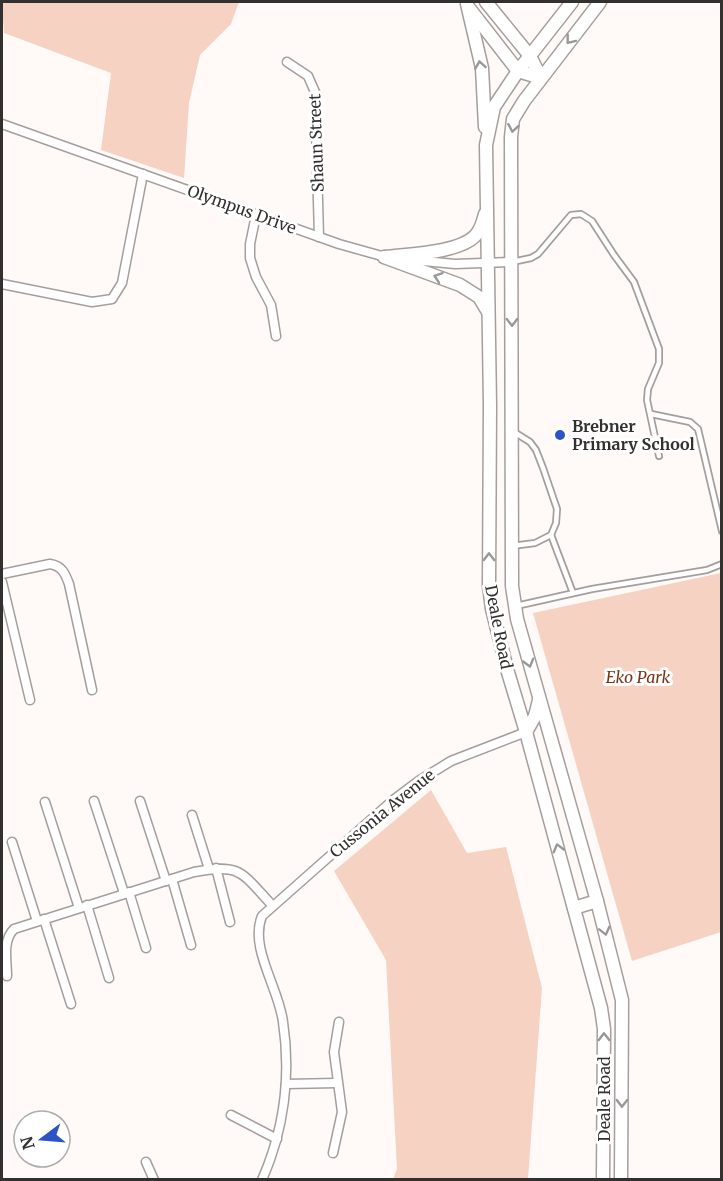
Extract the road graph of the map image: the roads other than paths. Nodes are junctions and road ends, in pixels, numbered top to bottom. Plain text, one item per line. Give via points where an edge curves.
1 (486, 2) edge
2 (572, 2) edge
3 (600, 2) edge
4 (466, 3) edge
5 (530, 56) junction
6 (287, 62) dead end
7 (518, 71) junction
8 (541, 78) junction
9 (2, 124) edge
10 (486, 145) junction
11 (143, 174) junction
12 (488, 200) junction
13 (256, 215) junction
14 (319, 237) junction
15 (384, 257) junction
16 (512, 262) junction
17 (489, 264) junction
18 (2, 284) edge
19 (276, 336) dead end
20 (490, 349) junction
21 (651, 414) junction
22 (512, 431) junction
23 (659, 456) dead end
24 (512, 482) junction
25 (490, 484) junction
26 (722, 531) edge
27 (551, 535) junction
28 (512, 546) junction
29 (722, 564) edge
30 (2, 574) edge
31 (2, 582) edge
32 (573, 593) junction
33 (514, 606) junction
34 (92, 690) dead end
35 (539, 696) junction
36 (30, 700) dead end
37 (526, 732) junction
38 (553, 742) junction
39 (94, 801) dead end
40 (140, 801) dead end
41 (45, 802) dead end
42 (192, 815) dead end
43 (12, 843) dead end
44 (212, 868) junction
45 (169, 880) junction
46 (127, 893) junction
47 (597, 901) junction
48 (272, 905) junction
49 (83, 906) junction
50 (574, 908) junction
51 (40, 920) junction
52 (230, 922) dead end
53 (191, 945) dead end
54 (146, 948) dead end
55 (7, 976) dead end
56 (110, 978) dead end
57 (71, 1004) dead end
58 (339, 1022) dead end
59 (337, 1083) junction
60 (286, 1084) junction
61 (231, 1115) dead end
62 (277, 1139) junction
63 (333, 1153) dead end
64 (146, 1162) dead end
65 (154, 1179) edge
66 (262, 1179) edge
67 (603, 1179) edge
68 (621, 1179) edge

1 - 5 street
2 - 5 street, Deale Road
3 -> 8 street, Deale Road
4 - 7 street
10 -> 4 street via 482,68
5 - 7 street, Deale Road
5 - 8 street
6 - 14 street, Shaun Street via 308,76 315,92
7 - 8 street
7 - 10 street, Deale Road via 494,107
8 -> 16 street, Deale Road via 513,119
9 - 11 street, Olympus Drive
10 - 12 street, Deale Road
11 - 13 street, Olympus Drive
11 - 18 street via 122,283 112,299 92,302
12 - 15 street via 482,226 462,244
12 - 17 street, Deale Road
13 - 14 street, Olympus Drive
13 - 19 street via 250,258 272,305
14 - 15 street, Olympus Drive
15 - 17 street, Olympus Drive
20 -> 15 street via 489,314 479,297 460,285
16 - 17 street, Olympus Drive
16 - 21 lane via 538,254 571,215 581,214 592,221 634,282 659,349 659,363 648,389
16 -> 22 street, Deale Road
17 - 20 street, Deale Road
20 - 25 street, Deale Road
21 - 23 lane
21 - 26 lane via 690,422 698,429
22 - 24 street, Deale Road
22 - 27 lane via 530,442 543,468 557,509
24 - 25 street
24 - 28 street, Deale Road
37 -> 25 street, Deale Road via 492,609
27 - 28 lane via 535,543
27 - 32 lane
28 - 33 street, Deale Road
29 - 32 lane
30 - 34 street via 50,564 62,569 69,584
31 - 36 street
32 - 33 lane
33 -> 35 street, Deale Road
35 - 37 street via 538,708
35 - 38 street, Deale Road
37 - 38 street via 544,731
37 - 48 street, Cussonia Avenue via 451,760 427,775
50 -> 37 street, Deale Road
38 - 47 street, Deale Road
39 - 46 street
40 - 45 street
41 - 49 street
42 - 44 street
43 - 51 street
44 - 45 street
44 - 48 street via 238,872
44 - 52 street
45 - 46 street
45 - 53 street
46 - 49 street
46 - 54 street
47 - 50 street
47 -> 68 street, Deale Road via 622,1000
48 - 60 street, Cussonia Avenue via 258,924 258,943 283,1019
49 - 51 street
49 - 56 street
67 -> 50 street, Deale Road via 604,1029
51 - 55 street via 9,934
51 - 57 street
58 - 59 street via 334,1052
59 - 60 street
59 - 63 street via 342,1112
60 - 62 street
61 - 62 street
62 - 66 street
64 - 65 street

